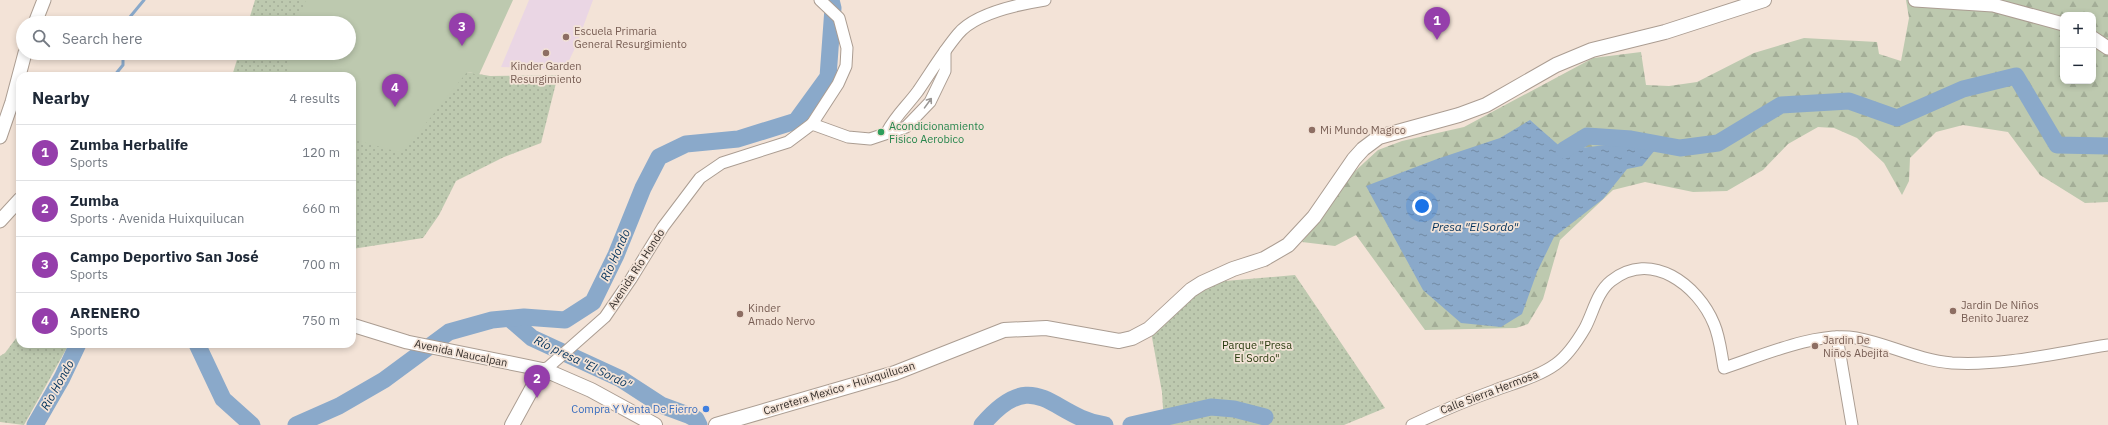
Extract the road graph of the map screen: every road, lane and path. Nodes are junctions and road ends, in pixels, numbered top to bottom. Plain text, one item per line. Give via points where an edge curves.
1 (44, 0) edge
2 (1045, 0) edge
3 (1764, 0) edge
4 (1915, 0) edge
5 (822, 3) edge
6 (38, 16) edge
7 (2060, 23) edge
8 (2096, 40) edge
9 (2108, 48) edge
10 (946, 51) junction
11 (23, 60) edge
12 (20, 72) edge
13 (16, 87) edge
14 (812, 124) junction
15 (887, 132) junction
16 (0, 137) edge
17 (16, 203) edge
18 (0, 221) edge
19 (356, 326) edge
20 (1837, 337) junction
21 (2108, 345) edge
22 (545, 370) junction
23 (719, 424) edge
24 (512, 425) edge
25 (654, 425) edge
26 (1412, 425) edge
27 (1852, 425) edge

1 - 6 main road
2 - 10 street via 1012,5 982,18 959,32
3 - 23 main road, Carretera Mexico - Huixquilucan via 1665,32 1592,50 1556,65 1486,105 1379,137 1354,159 1314,217 1288,245 1264,259 1202,283 1149,329 1132,338 1119,341 1046,328 1004,330 895,373
4 - 7 main road via 1992,5
5 - 14 street via 839,18 847,48 846,66 838,84
8 - 9 main road
10 - 15 street via 918,92 896,116
15 -> 10 street via 906,127 930,102 945,71
11 - 12 main road
13 - 16 main road
14 - 15 street via 848,137 870,139
14 - 22 street, Avenida Río Hondo via 788,142 722,163 700,178 663,226 605,317
17 - 18 main road
19 - 22 main road, Avenida Naucalpan via 407,342
20 - 21 street via 1856,338 1923,359 1963,363 2001,363
20 - 26 street, Calle Sierra Hermosa via 1787,347 1724,368 1714,324 1696,295 1676,279 1657,269 1632,271 1610,282 1601,294 1585,329 1557,363 1534,376 1446,408
20 - 27 street
22 - 24 main road
22 - 25 main road, Avenida Naucalpan via 591,390

